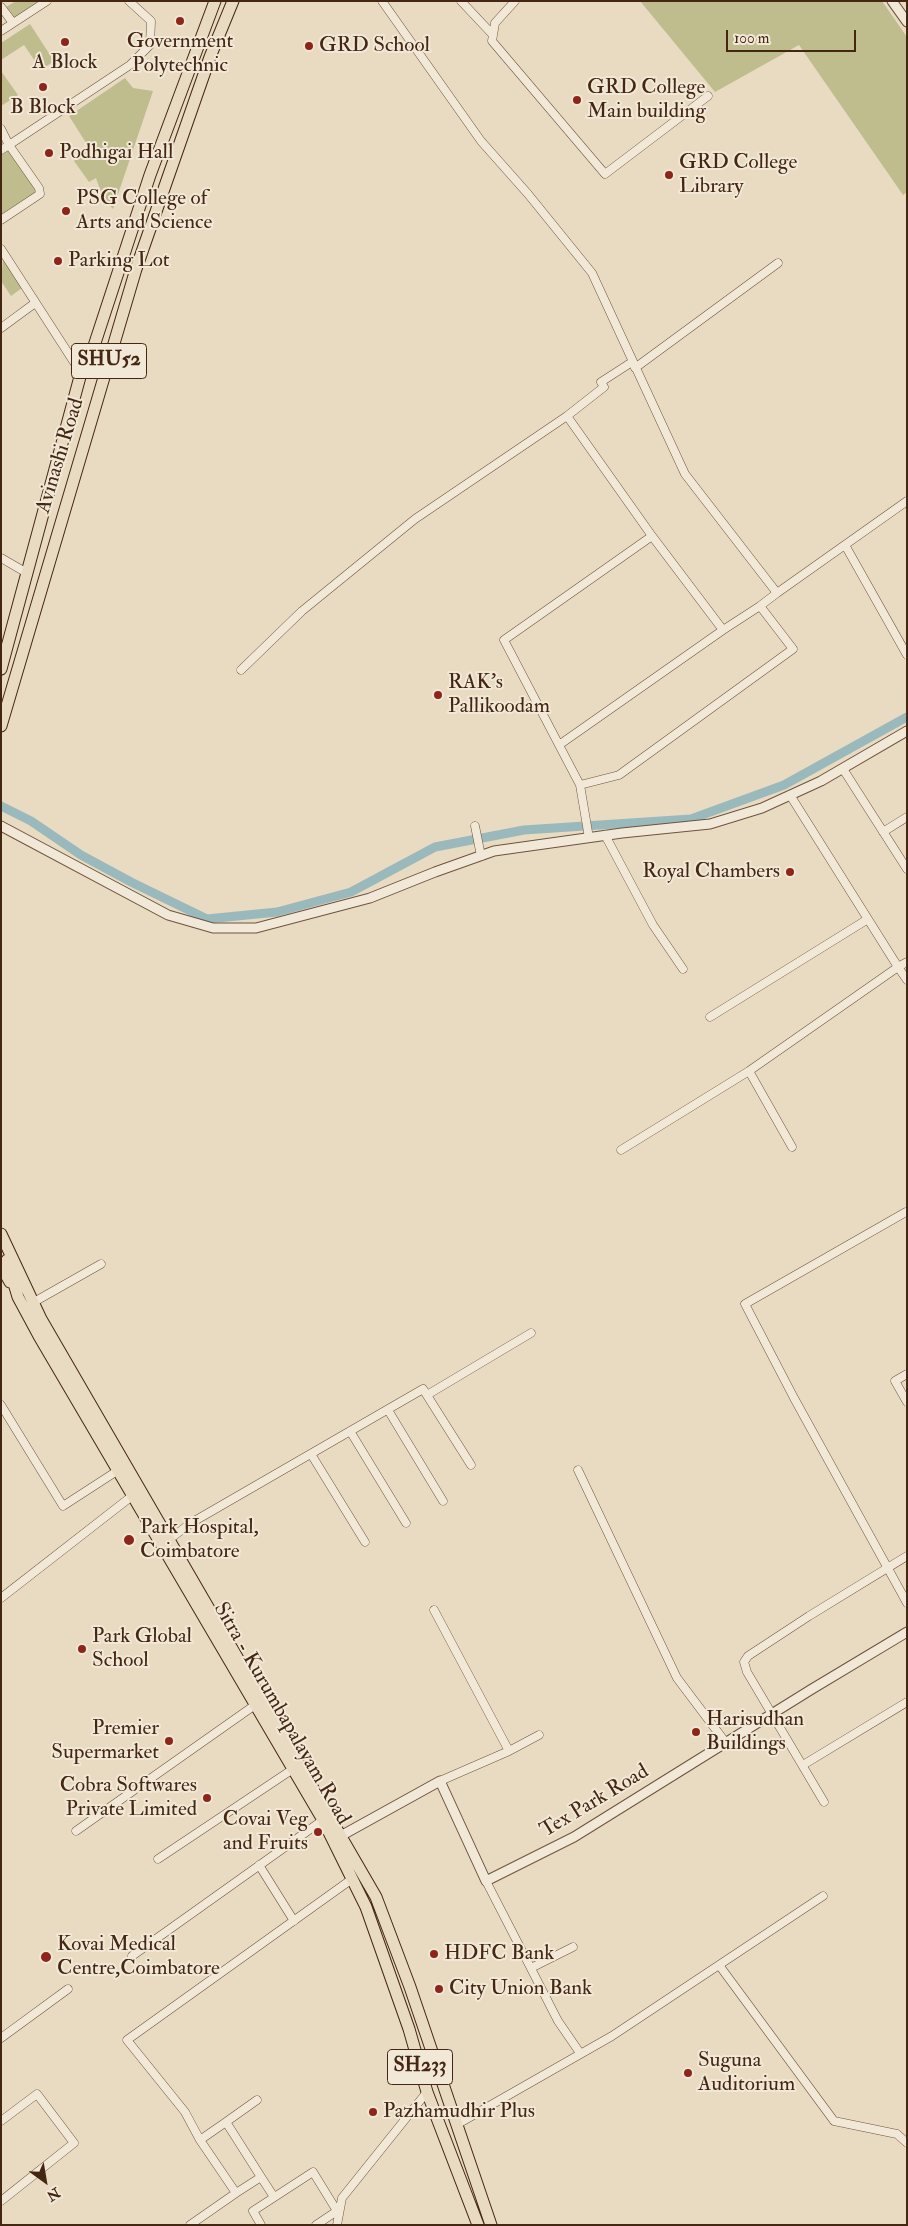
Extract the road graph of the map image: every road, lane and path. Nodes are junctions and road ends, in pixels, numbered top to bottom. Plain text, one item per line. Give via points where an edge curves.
1 (10, 1) edge
2 (129, 1) edge
3 (215, 1) edge
4 (232, 1) edge
5 (382, 1) edge
6 (461, 1) edge
7 (515, 1) edge
8 (892, 1) edge
9 (44, 2) edge
10 (2, 7) edge
11 (907, 22) edge
12 (13, 23) junction
13 (1, 31) edge
14 (493, 35) junction
15 (708, 96) dead end
16 (1, 129) edge
17 (9, 145) junction
18 (1, 150) edge
19 (1, 220) edge
20 (1, 249) edge
21 (778, 263) dead end
22 (35, 303) junction
23 (1, 328) edge
24 (633, 365) junction
25 (81, 373) junction
26 (567, 416) junction
27 (907, 501) edge
28 (652, 536) junction
29 (845, 545) junction
30 (1, 558) edge
31 (28, 573) junction
32 (777, 593) junction
33 (760, 606) junction
34 (722, 630) junction
35 (907, 655) edge
36 (1, 669) edge
37 (240, 670) dead end
38 (1, 726) edge
39 (907, 731) edge
40 (559, 745) junction
41 (842, 769) junction
42 (580, 785) junction
43 (790, 795) junction
44 (907, 817) edge
45 (2, 827) edge
46 (475, 829) dead end
47 (883, 832) junction
48 (605, 835) junction
49 (589, 836) junction
50 (481, 856) junction
51 (907, 869) edge
52 (868, 919) junction
53 (907, 962) edge
54 (898, 967) junction
55 (683, 969) dead end
56 (907, 980) edge
57 (710, 1017) dead end
58 (748, 1070) junction
59 (792, 1147) dead end
60 (620, 1150) dead end
61 (906, 1212) edge
62 (1, 1234) edge
63 (1, 1247) edge
64 (101, 1264) dead end
65 (1, 1266) edge
66 (32, 1299) junction
67 (19, 1300) junction
68 (532, 1333) dead end
69 (907, 1374) edge
70 (427, 1394) junction
71 (907, 1402) edge
72 (1, 1405) edge
73 (388, 1410) junction
74 (350, 1431) junction
75 (311, 1454) junction
76 (471, 1465) dead end
77 (117, 1470) junction
78 (578, 1470) dead end
79 (132, 1496) junction
80 (443, 1501) dead end
81 (406, 1523) dead end
82 (165, 1542) junction
83 (365, 1542) dead end
84 (907, 1556) edge
85 (888, 1568) junction
86 (1, 1598) edge
87 (907, 1603) edge
88 (434, 1610) dead end
89 (907, 1632) edge
90 (907, 1702) edge
91 (255, 1705) junction
92 (773, 1714) junction
93 (539, 1735) dead end
94 (726, 1743) junction
95 (509, 1751) junction
96 (803, 1765) junction
97 (293, 1769) junction
98 (440, 1781) junction
99 (824, 1802) dead end
100 (323, 1820) junction
101 (76, 1831) dead end
102 (338, 1838) junction
103 (158, 1859) dead end
104 (259, 1865) junction
105 (352, 1879) junction
106 (486, 1881) junction
107 (823, 1896) dead end
108 (294, 1920) junction
109 (573, 1947) dead end
110 (132, 1956) dead end
111 (718, 1965) junction
112 (531, 1968) junction
113 (68, 1989) dead end
114 (1, 2038) edge
115 (580, 2053) junction
116 (427, 2092) junction
117 (257, 2100) dead end
118 (1, 2121) edge
119 (226, 2122) junction
120 (456, 2125) junction
121 (200, 2140) junction
122 (907, 2143) edge
123 (260, 2177) junction
124 (236, 2193) junction
125 (274, 2197) junction
126 (1, 2201) edge
127 (190, 2225) edge
128 (261, 2225) edge
129 (316, 2225) edge
130 (338, 2225) edge
131 (478, 2225) edge
132 (490, 2225) edge

1 - 10 street
2 - 17 street via 151,21 150,45 130,65
3 - 25 main road, Avinashi Road / SHU52 via 150,174 93,349
4 - 38 main road, Avinashi Road / SHU52 via 136,269
5 - 24 street via 481,141 592,273
6 - 14 street
7 - 14 street via 494,23
8 - 11 street
9 - 12 street
10 - 12 street
12 - 13 street
14 - 15 street via 492,41 605,174
16 - 17 street
17 - 18 street
17 - 19 street via 40,194
20 - 22 street
21 - 24 street
22 - 23 street
22 - 25 street
24 - 26 street via 601,382 604,387
24 - 32 street via 685,474
25 - 31 main road, Avinashi Road / SHU52
26 - 28 street
26 - 37 street via 415,519 302,611
27 - 29 street
28 - 34 street
28 - 40 street via 504,640
29 - 32 street
29 - 35 street
30 - 31 street
31 - 36 main road, Avinashi Road / SHU52
32 - 33 street
33 - 34 street
33 - 42 street via 793,649 619,775
34 - 40 street
39 - 41 street
40 - 42 street
41 - 43 street
41 - 47 street
42 - 49 street
43 - 48 street via 762,808 710,824
43 - 52 street
44 - 47 street
45 - 50 street via 168,915 213,928 256,928 370,898
46 - 50 street
47 - 51 street
48 - 49 street
48 - 55 street via 654,925
49 - 50 street via 494,851
52 - 54 street
52 - 57 street
53 - 54 street
54 - 56 street
54 - 58 street
58 - 59 street
58 - 60 street
61 - 85 street via 745,1304
62 - 66 main road, Sitra - Kurumbapalayam Road / SH233
63 - 67 main road, Sitra - Kurumbapalayam Road / SH233 via 11,1268
64 - 66 street
65 - 67 main road
66 - 67 main road
66 - 82 main road, Sitra - Kurumbapalayam Road / SH233
67 - 77 main road, Sitra - Kurumbapalayam Road / SH233
68 - 70 street
69 - 71 street via 895,1381
70 - 73 street via 424,1389
70 - 76 street
72 - 77 street via 63,1506
73 - 74 street
73 - 80 street
74 - 75 street
74 - 81 street
75 - 82 street via 191,1522
75 - 83 street
77 - 79 main road, Sitra - Kurumbapalayam Road / SH233
78 - 94 street via 677,1678
79 - 82 main road, Sitra - Kurumbapalayam Road / SH233
79 - 86 street
82 - 91 main road, Sitra - Kurumbapalayam Road / SH233
82 - 102 main road, Sitra - Kurumbapalayam Road / SH233
84 - 85 street
85 - 87 street
85 - 92 street via 748,1656 744,1662 747,1672
88 - 95 street
89 - 92 street, Tex Park Road
90 - 96 street
91 - 97 main road, Sitra - Kurumbapalayam Road / SH233
91 - 101 street
92 - 94 street, Tex Park Road
92 - 96 street
93 - 95 street
94 - 106 street, Tex Park Road via 574,1838
95 - 98 street
96 - 99 street
97 - 100 main road, Sitra - Kurumbapalayam Road / SH233
97 - 103 street
98 - 102 street
98 - 106 street
100 - 102 main road, Sitra - Kurumbapalayam Road / SH233
100 - 104 street
102 - 105 main road, Sitra - Kurumbapalayam Road / SH233
102 - 120 main road via 376,1897
104 - 108 street
104 - 110 street
105 - 108 street
105 - 116 main road, Sitra - Kurumbapalayam Road / SH233 via 366,1907 409,2029
106 - 112 street
107 - 111 street
108 - 121 street via 127,2040 185,2112
109 - 112 street
111 - 115 street via 612,2036
111 - 122 street via 834,2121 898,2134
112 - 115 street via 558,2021
113 - 114 street
115 - 120 street
116 - 130 street via 342,2198
116 - 131 main road, Sitra - Kurumbapalayam Road / SH233
117 - 119 street
118 - 126 street via 37,2094 74,2143
119 - 121 street
119 - 123 street
120 - 132 main road
121 - 124 street
123 - 124 street
123 - 125 street
124 - 127 street
125 - 128 street via 253,2210
125 - 129 street via 313,2172 337,2211

